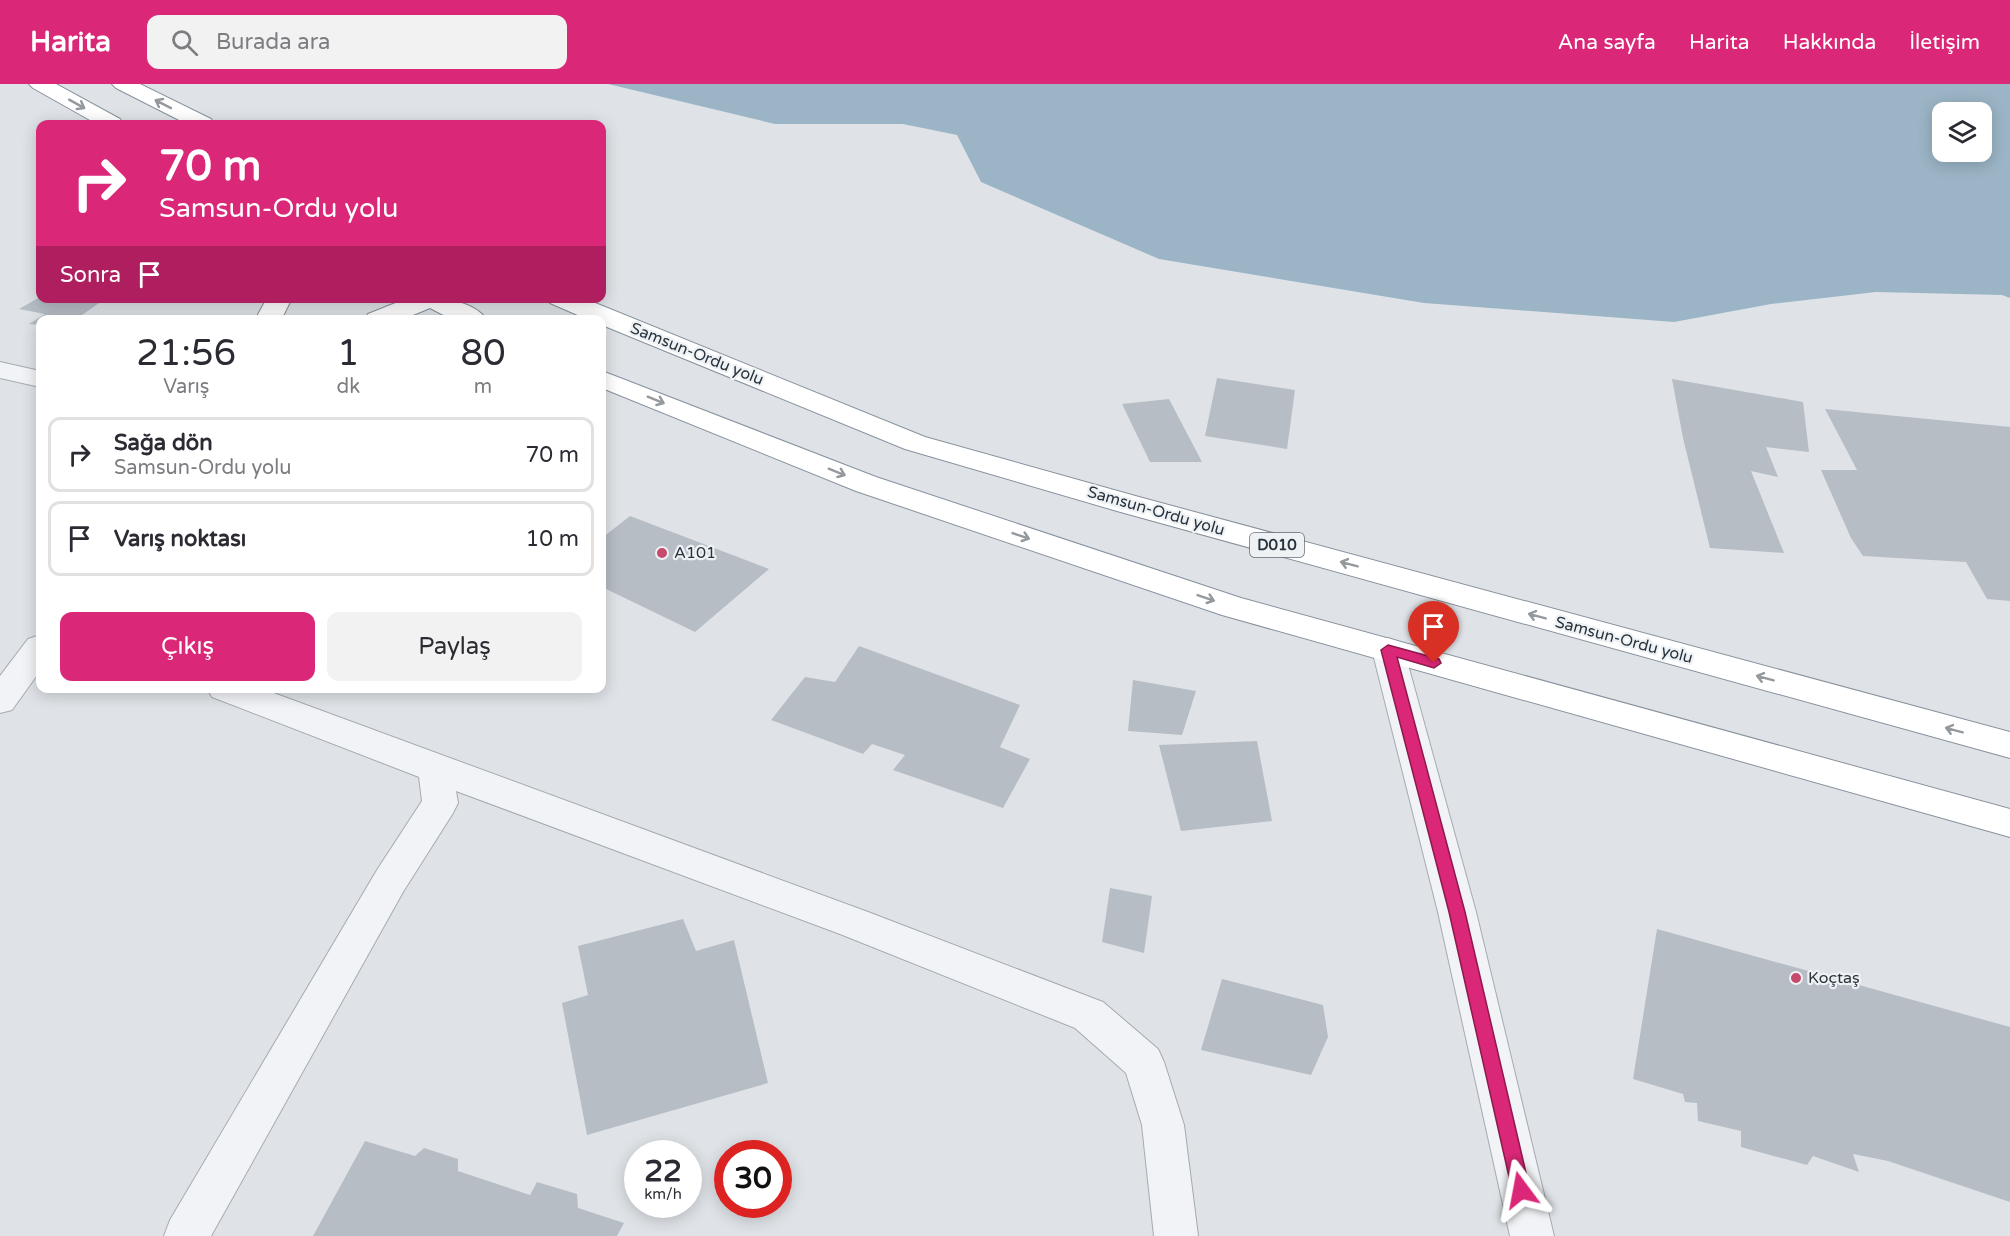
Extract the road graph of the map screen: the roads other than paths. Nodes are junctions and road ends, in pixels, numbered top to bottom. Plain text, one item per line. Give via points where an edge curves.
1 (123, 84) edge
2 (41, 85) edge
3 (105, 120) edge
4 (195, 120) edge
5 (421, 303) edge
6 (439, 303) edge
7 (571, 303) edge
8 (390, 315) edge
9 (464, 315) edge
10 (601, 315) edge
11 (606, 317) edge
12 (0, 370) edge
13 (36, 378) edge
14 (606, 381) edge
15 (1388, 650) junction
16 (36, 652) edge
17 (237, 693) edge
18 (0, 701) edge
19 (2010, 745) edge
20 (436, 769) junction
21 (2010, 823) edge
22 (186, 1236) edge
23 (1176, 1236) edge
24 (1532, 1236) edge

4 -> 1 highway
2 -> 3 highway
5 - 8 highway
6 - 9 highway
10 -> 7 highway, Samsun-Ordu yolu / D010
19 -> 11 highway, Samsun-Ordu yolu / D010 via 915,442
12 - 13 street
14 -> 15 highway via 866,483 1233,608
15 - 21 highway
15 - 24 street via 1457,912
16 - 18 street
17 - 20 street
20 - 22 street via 440,803 390,881
20 - 23 street via 854,923 1089,1015 1143,1062 1163,1125

